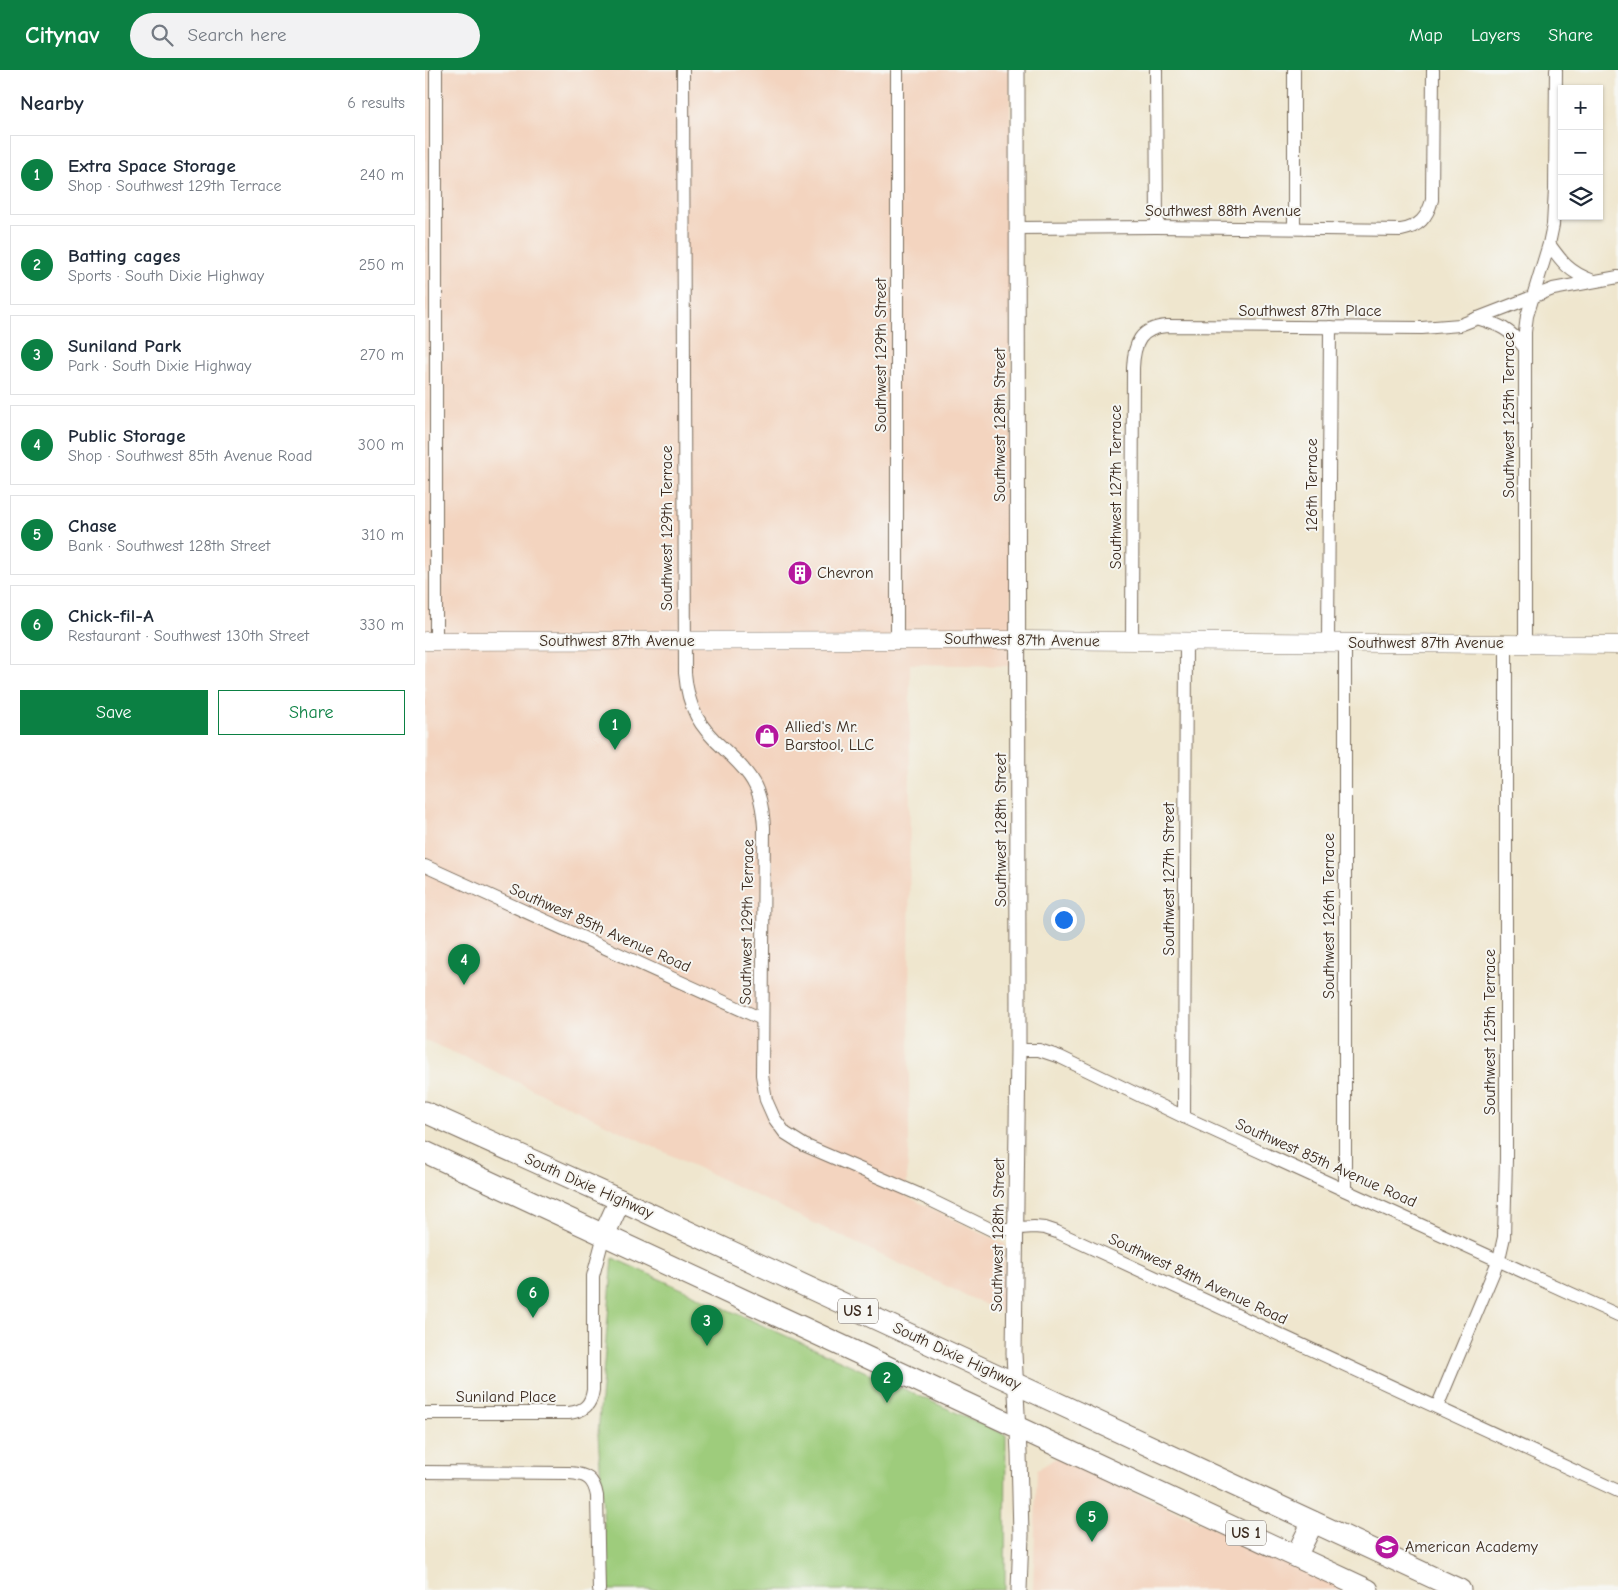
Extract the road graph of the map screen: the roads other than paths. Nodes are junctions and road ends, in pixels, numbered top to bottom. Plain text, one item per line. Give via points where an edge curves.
1 (436, 70) edge
2 (683, 70) edge
3 (897, 70) edge
4 (1017, 70) edge
5 (1157, 70) edge
6 (1294, 70) edge
7 (1433, 70) edge
8 (1556, 70) edge
9 (1157, 227) junction
10 (1017, 228) junction
11 (1294, 228) junction
12 (1549, 244) junction
13 (1618, 277) edge
14 (1593, 281) junction
15 (1533, 296) junction
16 (1477, 318) junction
17 (1330, 327) junction
18 (1142, 334) joint
19 (1524, 348) junction
20 (897, 640) junction
21 (1019, 640) junction
22 (430, 641) edge
23 (683, 641) junction
24 (1132, 642) junction
25 (1186, 642) junction
26 (1337, 642) junction
27 (1506, 643) junction
28 (1525, 643) junction
29 (1618, 645) edge
30 (425, 866) edge
31 (762, 1019) junction
32 (1018, 1050) junction
33 (770, 1109) joint
34 (425, 1112) edge
35 (1184, 1117) junction
36 (425, 1152) edge
37 (1345, 1190) junction
38 (620, 1200) junction
39 (1016, 1228) junction
40 (604, 1235) junction
41 (1499, 1259) junction
42 (1618, 1315) edge
43 (1015, 1384) junction
44 (1437, 1407) junction
45 (425, 1413) edge
46 (1017, 1427) junction
47 (425, 1472) edge
48 (1618, 1491) edge
49 (1313, 1522) junction
50 (1296, 1556) junction
51 (599, 1590) edge
52 (1019, 1590) edge
53 (1368, 1590) edge
54 (1461, 1590) edge

1 - 22 street
2 - 23 street, Southwest 129th Terrace
3 - 20 street, Southwest 129th Street
4 - 10 street, Southwest 128th Street
5 - 9 street
6 - 11 street
7 - 11 street, Southwest 88th Avenue via 1433,193 1425,218 1416,226 1401,230
8 - 12 street, Southwest 125th Terrace via 1555,189
9 - 10 street, Southwest 88th Avenue
9 - 11 street, Southwest 88th Avenue
10 - 21 street, Southwest 128th Street
12 - 14 street via 1571,271
12 - 15 street, Southwest 125th Terrace
13 - 14 street, Southwest 87th Place
14 - 15 street, Southwest 87th Place
15 - 16 street, Southwest 87th Place
15 - 19 street, Southwest 125th Terrace
16 - 17 street, Southwest 87th Place via 1433,328
16 - 19 street via 1505,328
17 - 18 street, Southwest 87th Place via 1167,326
17 - 26 street, 126th Terrace
18 - 24 street, Southwest 127th Terrace via 1134,352 1133,368
19 - 28 street, Southwest 125th Terrace
20 - 21 main road, Southwest 87th Avenue
20 - 23 main road, Southwest 87th Avenue
21 - 24 main road, Southwest 87th Avenue
21 - 32 street, Southwest 128th Street
22 - 23 main road, Southwest 87th Avenue
23 - 31 street, Southwest 129th Terrace via 685,680 692,708 707,733 747,772 761,804 764,827
24 - 25 main road, Southwest 87th Avenue
25 - 26 main road, Southwest 87th Avenue
25 - 35 street, Southwest 127th Street
26 - 27 main road, Southwest 87th Avenue
26 - 37 street, Southwest 126th Terrace
27 - 28 main road, Southwest 87th Avenue
27 - 41 street, Southwest 125th Terrace via 1505,1176 1504,1237
28 - 29 main road, Southwest 87th Avenue
30 - 31 street, Southwest 85th Avenue Road
31 - 33 street, Southwest 129th Terrace via 762,1075
32 - 35 street, Southwest 85th Avenue Road via 1039,1050 1060,1057
32 - 39 street, Southwest 128th Street
33 - 39 street, Southwest 84th Avenue Road via 785,1133 816,1152 918,1194 992,1230
34 - 38 highway, South Dixie Highway / US 1
35 - 37 street, Southwest 85th Avenue Road
36 - 40 highway, US 1
37 - 41 street, Southwest 85th Avenue Road
38 - 40 highway
38 - 43 highway, South Dixie Highway / US 1
39 - 43 street, Southwest 128th Street
39 - 44 street, Southwest 84th Avenue Road via 1057,1232
40 - 45 street, Suniland Place via 593,1276 593,1390 586,1407 569,1413
40 - 46 highway, US 1
41 - 42 street, Southwest 85th Avenue Road
41 - 44 street, Southwest 125th Terrace
43 - 46 street, Southwest 128th Street
43 - 49 highway, South Dixie Highway / US 1
44 - 48 street, Southwest 84th Avenue Road
46 - 50 highway, US 1
46 - 52 street, Southwest 128th Street via 1021,1535
47 - 51 street via 569,1473 581,1474 593,1482 597,1496
49 - 50 highway
49 - 54 highway, South Dixie Highway / US 1
50 - 53 highway, US 1

